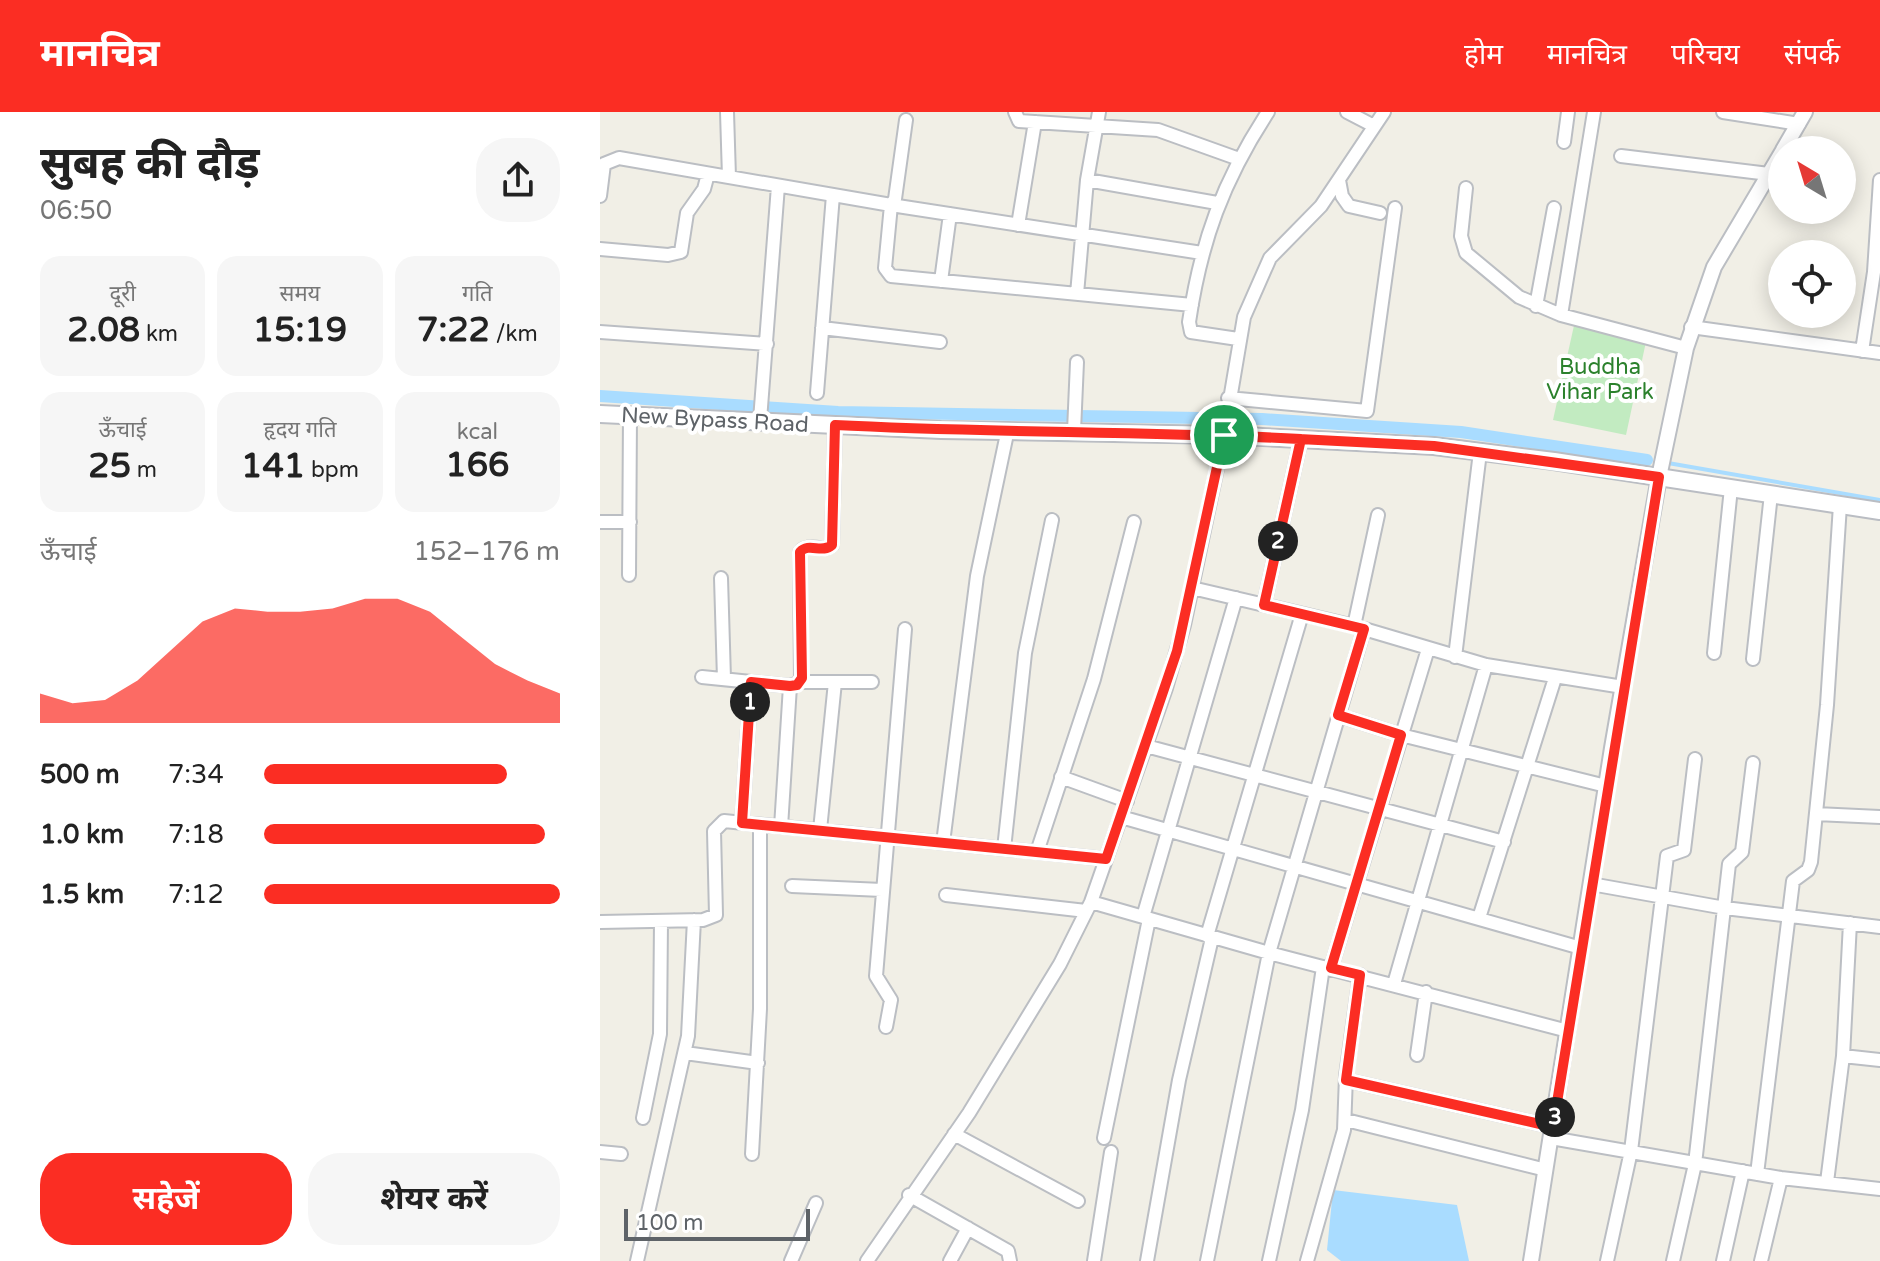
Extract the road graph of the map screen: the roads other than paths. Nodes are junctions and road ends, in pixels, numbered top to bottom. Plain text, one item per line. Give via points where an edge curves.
1 (727, 112) edge
2 (1015, 112) edge
3 (1099, 112) edge
4 (1268, 112) edge
5 (1347, 112) edge
6 (1384, 112) edge
7 (1568, 112) edge
8 (1594, 112) edge
9 (1723, 112) edge
10 (1802, 118) edge
11 (906, 120) dead end
12 (1035, 122) junction
13 (1097, 126) junction
14 (1374, 126) junction
15 (1792, 136) edge
16 (1564, 142) dead end
17 (1621, 156) dead end
18 (1239, 159) junction
19 (708, 174) junction
20 (1768, 174) edge
21 (1768, 176) edge
22 (729, 177) junction
23 (1087, 180) junction
24 (1339, 180) junction
25 (1880, 180) edge
26 (778, 186) junction
27 (1466, 188) dead end
28 (833, 195) junction
29 (600, 196) edge
30 (1217, 203) junction
31 (891, 205) junction
32 (1395, 208) dead end
33 (1554, 208) dead end
34 (1380, 213) dead end
35 (950, 214) junction
36 (1018, 225) junction
37 (1082, 233) junction
38 (600, 249) edge
39 (1202, 253) junction
40 (941, 281) junction
41 (1876, 287) edge
42 (1077, 294) junction
43 (1192, 305) junction
44 (1536, 306) junction
45 (1561, 315) junction
46 (1691, 327) junction
47 (822, 328) junction
48 (600, 332) edge
49 (1238, 339) junction
50 (940, 342) dead end
51 (767, 344) junction
52 (1686, 348) junction
53 (1862, 351) junction
54 (1880, 353) edge
55 (1077, 362) dead end
56 (817, 393) dead end
57 (1228, 398) junction
58 (761, 411) junction
59 (600, 414) edge
60 (630, 415) junction
61 (1075, 421) junction
62 (1225, 423) junction
63 (835, 425) junction
64 (1008, 429) junction
65 (1301, 439) junction
66 (1480, 452) junction
67 (1659, 477) junction
68 (1731, 488) junction
69 (1771, 494) junction
70 (1840, 505) junction
71 (1880, 511) edge
72 (1378, 515) dead end
73 (1052, 520) dead end
74 (600, 522) edge
75 (630, 522) junction
76 (1134, 522) dead end
77 (629, 575) dead end
78 (721, 578) dead end
79 (1192, 588) junction
80 (1236, 598) junction
81 (1264, 605) junction
82 (1302, 614) junction
83 (1359, 627) junction
84 (905, 629) dead end
85 (1428, 649) junction
86 (1714, 653) dead end
87 (1455, 657) junction
88 (1753, 659) dead end
89 (1486, 665) junction
90 (702, 677) dead end
91 (1555, 678) junction
92 (724, 679) junction
93 (751, 682) junction
94 (835, 682) junction
95 (872, 682) dead end
96 (796, 684) junction
97 (1623, 687) junction
98 (1338, 715) junction
99 (1401, 735) junction
100 (1146, 746) junction
101 (1463, 751) junction
102 (1191, 758) junction
103 (1695, 759) dead end
104 (1753, 763) dead end
105 (1527, 767) junction
106 (1255, 775) junction
107 (1061, 777) junction
108 (1606, 786) junction
109 (1317, 793) junction
110 (1127, 801) junction
111 (1380, 807) junction
112 (1816, 814) junction
113 (1121, 817) junction
114 (1880, 817) edge
115 (742, 823) junction
116 (1442, 824) junction
117 (760, 825) junction
118 (781, 827) junction
119 (820, 830) junction
120 (1169, 831) junction
121 (885, 835) junction
122 (1504, 842) junction
123 (943, 843) junction
124 (1004, 849) junction
125 (1233, 851) junction
126 (1037, 852) junction
127 (1106, 859) junction
128 (1295, 867) junction
129 (1591, 884) junction
130 (1358, 885) junction
131 (792, 886) dead end
132 (882, 890) junction
133 (946, 895) dead end
134 (1663, 896) junction
135 (1418, 900) junction
136 (1089, 907) junction
137 (1725, 908) junction
138 (1789, 916) junction
139 (1146, 918) junction
140 (1479, 918) junction
141 (694, 920) junction
142 (661, 921) junction
143 (600, 922) edge
144 (1850, 923) junction
145 (1880, 927) edge
146 (1210, 937) junction
147 (1581, 948) junction
148 (1269, 953) junction
149 (1327, 968) junction
150 (1360, 975) junction
151 (1394, 984) junction
152 (1426, 992) junction
153 (886, 1027) dead end
154 (1568, 1031) junction
155 (685, 1053) junction
156 (1417, 1055) dead end
157 (1843, 1056) junction
158 (1880, 1060) edge
159 (758, 1063) junction
160 (1346, 1080) junction
161 (643, 1118) dead end
162 (1346, 1120) junction
163 (1552, 1132) junction
164 (954, 1134) junction
165 (1104, 1138) dead end
166 (1631, 1151) junction
167 (600, 1152) edge
168 (1111, 1152) dead end
169 (621, 1154) dead end
170 (752, 1154) dead end
171 (1695, 1164) junction
172 (1546, 1170) junction
173 (1743, 1171) junction
174 (1757, 1174) junction
175 (1781, 1178) junction
176 (1827, 1182) junction
177 (1880, 1189) edge
178 (909, 1195) junction
179 (1078, 1201) dead end
180 (816, 1203) dead end
181 (968, 1228) junction
182 (1761, 1259) edge
183 (637, 1261) edge
184 (791, 1261) edge
185 (867, 1261) edge
186 (950, 1261) edge
187 (1010, 1261) edge
188 (1094, 1261) edge
189 (1147, 1261) edge
190 (1207, 1261) edge
191 (1269, 1261) edge
192 (1307, 1261) edge
193 (1531, 1261) edge
194 (1607, 1261) edge
195 (1673, 1261) edge
196 (1723, 1261) edge
197 (1776, 1261) edge

1 - 22 street
2 - 12 street via 1019,121
3 - 13 street
4 - 18 street
5 - 14 street
6 - 14 street
7 - 16 street
8 - 45 street
9 - 10 street
10 - 15 street
11 - 31 street
12 - 13 street
12 - 36 street
13 - 18 street via 1170,133
13 - 23 street
14 - 24 street
17 - 20 street
18 - 30 street
19 - 22 street
19 - 29 street via 611,159 603,168
19 - 38 street via 690,206 681,252
21 - 46 street via 1714,267
22 - 26 street
23 - 30 street
23 - 37 street
24 - 34 street via 1349,206
24 - 49 street via 1270,258
25 - 41 street
26 - 28 street
26 - 51 street
27 - 44 street via 1461,236 1466,253
28 - 31 street
28 - 47 street
30 - 39 street
31 - 35 street
31 - 40 street via 885,271
32 - 57 street via 1367,411
33 - 44 street
35 - 36 street
35 - 40 street
36 - 37 street
37 - 39 street
37 - 42 street
39 - 43 street
40 - 42 street
41 - 53 street
42 - 43 street
43 - 49 street via 1191,332
44 - 45 street
45 - 52 street
46 - 52 street
46 - 53 street
47 - 50 street
47 - 56 street
48 - 51 street
49 - 57 street
51 - 58 street
52 - 67 street
53 - 54 street
55 - 61 street
57 - 62 street
58 - 60 main road, New Bypass Road
58 - 63 main road, New Bypass Road
59 - 60 main road, New Bypass Road
60 - 75 street
61 - 62 main road, New Bypass Road
61 - 64 main road, New Bypass Road
62 - 65 main road, New Bypass Road
62 - 79 street
63 - 64 main road, New Bypass Road
63 - 96 street via 832,545 800,552
64 - 123 street via 977,576
65 - 66 main road, New Bypass Road
65 - 81 street
66 - 67 main road, New Bypass Road
66 - 87 street
67 - 68 main road, New Bypass Road
67 - 97 street
68 - 69 main road, New Bypass Road
68 - 86 street
69 - 70 main road, New Bypass Road
69 - 88 street
70 - 71 main road, New Bypass Road
70 - 112 street
72 - 83 street
73 - 124 street via 1025,653
74 - 75 street
75 - 77 street
76 - 107 street via 1094,679
78 - 92 street
79 - 80 street
79 - 100 street
80 - 81 street
80 - 102 street
81 - 82 street
82 - 83 street
82 - 106 street
83 - 85 street
83 - 98 street
84 - 121 street
85 - 87 street
85 - 99 street
87 - 89 street
89 - 91 street
89 - 101 street
90 - 92 street
91 - 97 street
91 - 105 street
92 - 93 street
93 - 96 street
93 - 115 street
94 - 95 street
94 - 96 street
94 - 119 street
96 - 118 street
97 - 108 street
98 - 99 street
98 - 109 street
99 - 101 street
99 - 111 street
100 - 102 street
100 - 110 street
101 - 105 street
101 - 116 street
102 - 106 street
102 - 120 street
103 - 134 street via 1684,850 1667,856
104 - 137 street via 1743,847 1729,861
105 - 108 street
105 - 122 street
106 - 109 street
106 - 125 street
107 - 110 street
107 - 126 street
108 - 129 street
109 - 111 street
109 - 128 street
110 - 113 street
111 - 116 street
111 - 130 street
112 - 114 street
112 - 138 street via 1810,867 1794,877
113 - 120 street
113 - 127 street
115 - 117 street
115 - 141 street via 715,826 718,909 710,919
116 - 122 street
116 - 135 street
117 - 118 street
117 - 159 street
118 - 119 street
119 - 121 street
120 - 125 street
120 - 139 street
121 - 123 street
121 - 132 street
122 - 140 street
123 - 124 street
124 - 126 street
125 - 128 street
125 - 146 street
126 - 127 street
127 - 136 street
128 - 130 street
128 - 148 street
129 - 134 street
129 - 147 street
130 - 135 street
130 - 149 street
131 - 132 street
132 - 153 street via 876,976 891,1000
133 - 136 street
134 - 137 street
134 - 166 street
135 - 140 street
135 - 151 street
136 - 139 street
136 - 164 street via 1060,964
137 - 138 street
137 - 171 street
138 - 144 street
138 - 174 street
139 - 146 street
139 - 165 street
140 - 147 street
141 - 142 street
141 - 155 street via 693,998
142 - 143 street
142 - 161 street via 660,1034
144 - 145 street
144 - 157 street
146 - 148 street
146 - 189 street
147 - 154 street
148 - 149 street
148 - 190 street
149 - 150 street
149 - 191 street
150 - 151 street
150 - 160 street
151 - 152 street
152 - 154 street
152 - 156 street
154 - 163 street
155 - 159 street
155 - 183 street
157 - 158 street
157 - 176 street
159 - 170 street
160 - 162 street
160 - 163 street
162 - 172 street
162 - 192 street
163 - 166 street
163 - 172 street
164 - 178 street
164 - 179 street
166 - 171 street
166 - 194 street
167 - 169 street
168 - 188 street
171 - 173 street
171 - 195 street
172 - 193 street
173 - 174 street
173 - 196 street
174 - 175 street
175 - 176 street
175 - 182 street
176 - 177 street
178 - 181 street
178 - 185 street
180 - 184 street
181 - 186 street
181 - 187 street via 1008,1251
182 - 197 street

